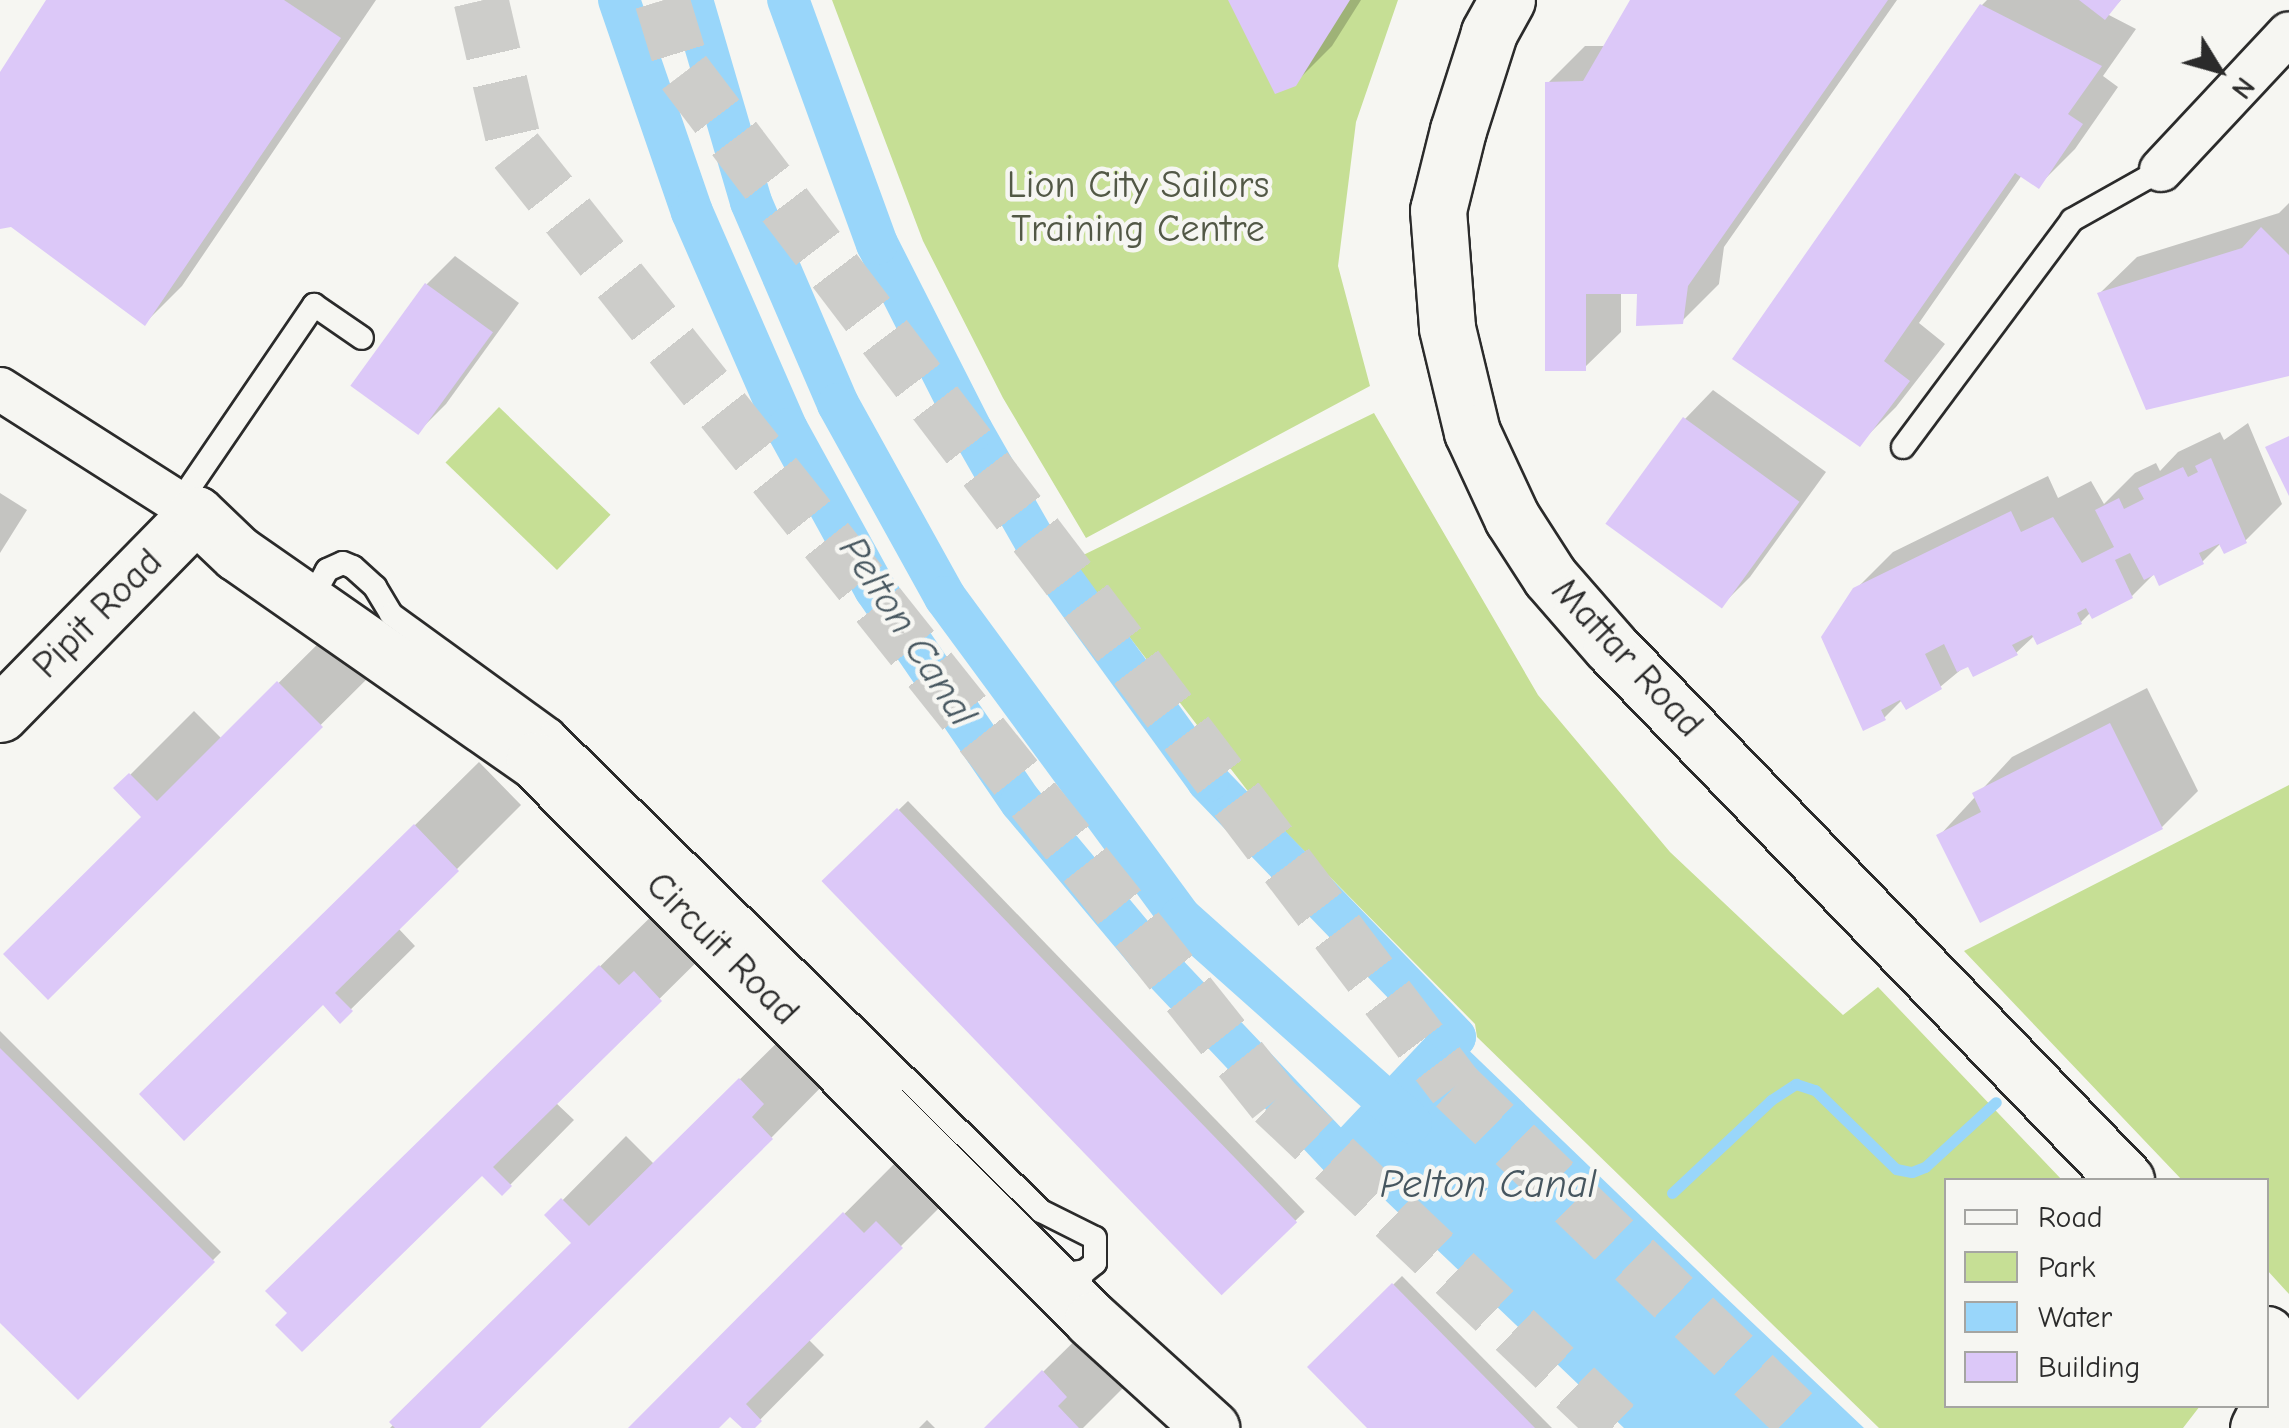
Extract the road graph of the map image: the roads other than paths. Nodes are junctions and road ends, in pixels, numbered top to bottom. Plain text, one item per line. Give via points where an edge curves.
1 (1507, 0) edge
2 (2289, 34) edge
3 (2161, 170) joint
4 (362, 338) dead end
5 (0, 388) edge
6 (1903, 447) dead end
7 (188, 509) junction
8 (0, 714) edge
9 (2124, 1178) edge
10 (2269, 1342) edge
11 (2269, 1405) edge
12 (1210, 1428) edge

1 - 9 street, Mattar Road via 1458,130 1438,210 1446,328 1472,432 1512,518 1550,577 1611,647
2 - 3 street
3 - 6 lane via 2072,220
4 - 7 lane via 314,305
5 - 7 street
7 - 8 street, Pipit Road
7 - 12 street, Circuit Road via 237,553 534,760 1049,1276
10 - 11 street via 2278,1368

